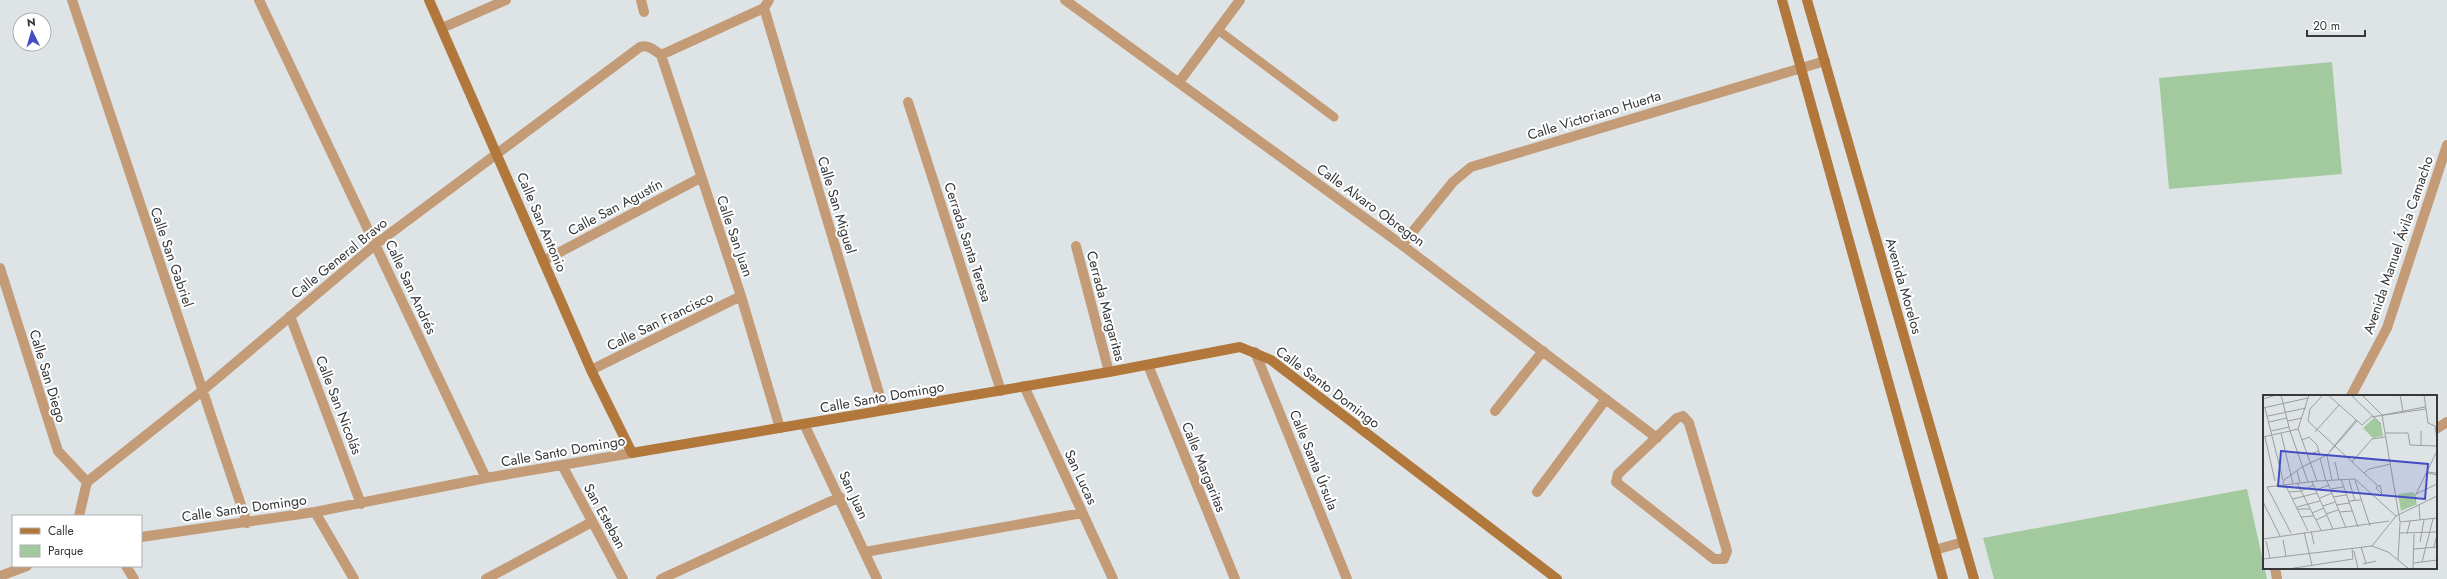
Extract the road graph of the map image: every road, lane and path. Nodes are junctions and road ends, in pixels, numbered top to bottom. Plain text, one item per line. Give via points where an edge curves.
1 (72, 0) edge
2 (259, 0) edge
3 (429, 0) edge
4 (506, 0) edge
5 (640, 0) edge
6 (1065, 0) edge
7 (1240, 0) edge
8 (1782, 0) edge
9 (1807, 0) edge
10 (766, 4) edge
11 (644, 12) dead end
12 (442, 28) junction
13 (1218, 30) junction
14 (661, 55) junction
15 (1825, 61) junction
16 (1801, 68) junction
17 (1179, 82) junction
18 (908, 102) dead end
19 (1334, 117) dead end
20 (2446, 150) edge
21 (498, 152) junction
22 (700, 178) junction
23 (376, 244) junction
24 (1402, 245) junction
25 (1076, 246) dead end
26 (543, 261) junction
27 (0, 268) edge
28 (741, 296) junction
29 (290, 316) junction
30 (1543, 351) junction
31 (1255, 352) junction
32 (1148, 365) junction
33 (591, 370) junction
34 (1109, 372) junction
35 (1024, 386) junction
36 (202, 391) junction
37 (1001, 391) junction
38 (2352, 395) edge
39 (1606, 399) junction
40 (884, 410) junction
41 (1495, 411) dead end
42 (2447, 422) edge
43 (804, 424) junction
44 (780, 428) junction
45 (2437, 428) edge
46 (1657, 438) junction
47 (632, 453) junction
48 (562, 465) junction
49 (486, 478) junction
50 (87, 482) junction
51 (1537, 492) dead end
52 (840, 498) junction
53 (361, 504) junction
54 (315, 512) junction
55 (1082, 513) junction
56 (79, 515) edge
57 (592, 522) junction
58 (247, 523) junction
59 (142, 537) edge
60 (1963, 542) junction
61 (1935, 550) junction
62 (865, 552) junction
63 (24, 567) edge
64 (127, 567) edge
65 (2275, 569) edge
66 (0, 576) edge
67 (134, 579) edge
68 (354, 579) edge
69 (486, 579) edge
70 (623, 579) edge
71 (661, 579) edge
72 (877, 579) edge
73 (1113, 579) edge
74 (1234, 579) edge
75 (1347, 579) edge
76 (1557, 579) edge
77 (1943, 579) edge
78 (1974, 579) edge
79 (2277, 579) edge

1 - 36 street, Calle San Gabriel
2 - 23 street, Calle San Andrés
3 - 12 main road, Calle San Antonio
4 - 12 street
5 - 11 street
6 - 17 street, Calle Alvaro Obregon
7 - 13 street
8 - 16 main road
9 - 15 main road, Avenida Morelos
10 - 14 street
10 - 40 street, Calle San Miguel
12 - 21 main road, Calle San Antonio
13 - 17 street
13 - 19 lane
14 - 21 street, Calle General Bravo via 645,45
14 - 22 street, Calle San Juan
15 - 16 street, Calle Victoriano Huerta
15 - 60 main road, Avenida Morelos
16 - 24 street, Calle Victoriano Huerta via 1470,167 1453,182
16 - 61 main road
17 - 24 street, Calle Alvaro Obregon
18 - 37 street, Cerrada Santa Teresa
20 - 38 street, Avenida Manuel Ávila Camacho via 2387,328
21 - 23 street, Calle General Bravo
21 - 26 main road, Calle San Antonio
22 - 26 street, Calle San Agustín
22 - 28 street, Calle San Juan
23 - 29 street, Calle General Bravo
23 - 49 street, Calle San Andrés
24 - 30 street, Calle Alvaro Obregon
25 - 34 street, Cerrada Margaritas
26 - 33 main road, Calle San Antonio
27 - 50 street, Calle San Diego via 58,452
28 - 33 street, Calle San Francisco
28 - 44 street, Calle San Juan
29 - 36 street, Calle General Bravo
29 - 53 street, Calle San Nicolás
30 - 39 street, Calle Alvaro Obregon
30 - 41 street
31 - 32 main road, Calle Santo Domingo via 1240,347
31 - 75 street, Calle Santa Úrsula
31 - 76 main road, Calle Santo Domingo via 1271,360
32 - 34 main road, Calle Santo Domingo
32 - 74 street, Calle Margaritas
33 - 47 main road, Calle San Antonio
34 - 35 main road, Calle Santo Domingo
35 - 37 main road, Calle Santo Domingo
35 - 55 street, San Lucas
36 - 50 street, Calle General Bravo
36 - 58 street, Calle San Gabriel
37 - 40 main road, Calle Santo Domingo
39 - 46 street, Calle Alvaro Obregon
39 - 51 street
40 - 43 main road, Calle Santo Domingo
42 - 45 street
43 - 44 main road, Calle Santo Domingo
43 - 52 street, San Juan
44 - 47 main road, Calle Santo Domingo
46 - 46 street via 1618,474 1616,482 1714,559 1724,558 1727,551 1689,423 1683,416 1677,418
47 - 48 street, Calle Santo Domingo
48 - 49 street, Calle Santo Domingo
48 - 57 street, San Esteban
49 - 53 street, Calle Santo Domingo
50 - 56 street
52 - 62 street, San Juan
52 - 71 street
53 - 54 street, Calle Santo Domingo
54 - 58 street, Calle Santo Domingo
54 - 68 street
55 - 62 street
55 - 73 street, San Lucas
57 - 69 street
57 - 70 street, San Esteban
58 - 59 street, Calle Santo Domingo
60 - 61 street
60 - 78 main road, Avenida Morelos
61 - 77 main road
62 - 72 street, San Juan
63 - 66 street
64 - 67 street
65 - 79 street

